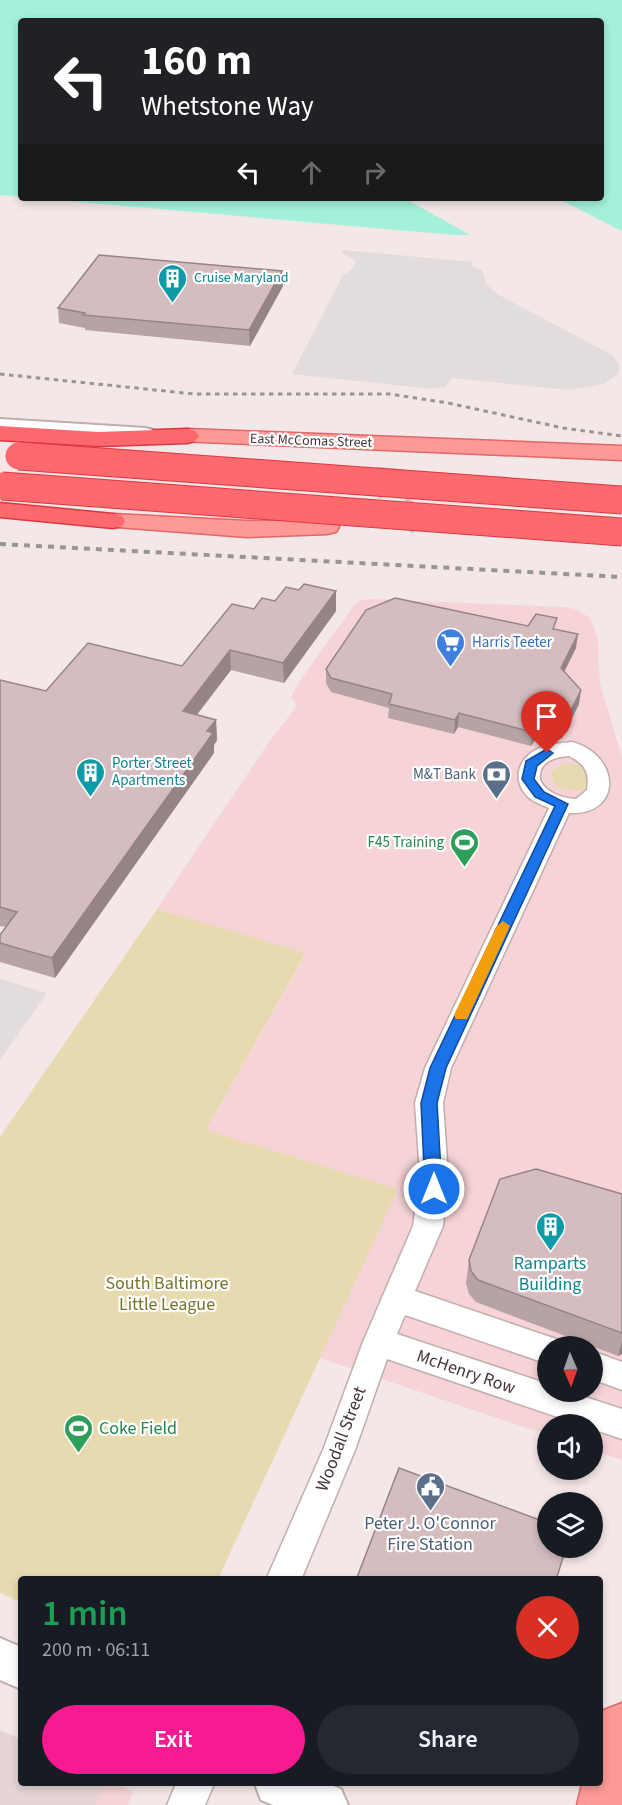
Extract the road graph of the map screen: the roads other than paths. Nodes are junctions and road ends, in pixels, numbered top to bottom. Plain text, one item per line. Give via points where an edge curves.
1 (0, 424) edge
2 (0, 434) edge
3 (187, 436) junction
4 (393, 444) junction
5 (565, 451) junction
6 (622, 453) edge
7 (6, 455) edge
8 (622, 462) edge
9 (390, 468) tunnel mouth
10 (1, 485) edge
11 (622, 500) edge
12 (0, 510) edge
13 (0, 516) edge
14 (113, 521) junction
15 (327, 527) dead end
16 (622, 532) edge
17 (562, 804) dead end
18 (398, 1299) junction
19 (378, 1342) junction
20 (537, 1346) edge
21 (603, 1369) edge
22 (622, 1376) edge
23 (622, 1424) edge
24 (285, 1576) edge
25 (0, 1659) edge
26 (18, 1667) edge
27 (622, 1728) edge
28 (194, 1786) edge
29 (282, 1786) edge
30 (186, 1805) edge
31 (325, 1805) edge
32 (603, 1805) edge

1 - 3 street, East McComas Street
2 - 3 highway via 98,439
3 - 4 main road, East McComas Street
4 - 5 main road, East McComas Street
4 - 9 main road
5 - 6 main road, East McComas Street
5 - 8 main road
7 - 11 highway, bridge
10 - 16 highway, bridge
12 - 14 highway
13 - 14 street
14 - 15 main road via 247,529
17 - 18 street, Woodall Street via 438,1068 429,1103 433,1203 428,1226
18 - 19 street, Woodall Street
18 - 20 street
19 - 23 street, McHenry Row
19 - 24 street, Woodall Street via 339,1450
21 - 22 street
25 - 26 street
27 - 32 main road
28 - 30 street
29 - 31 street

